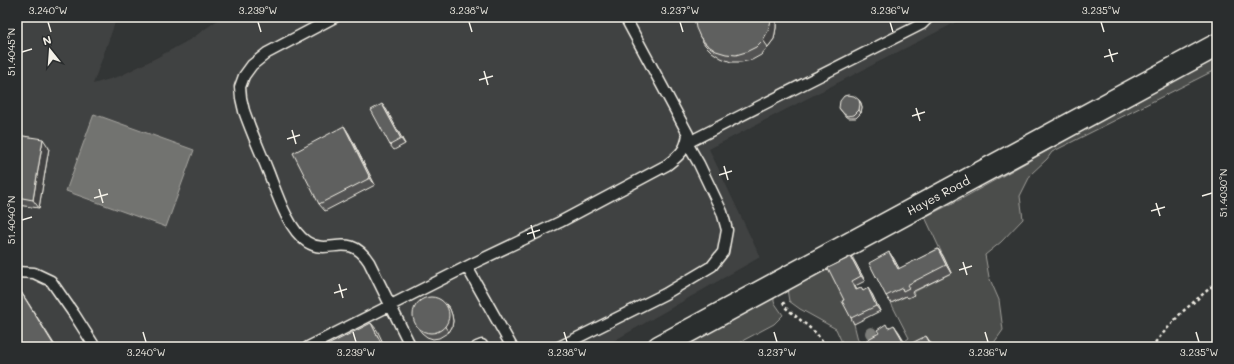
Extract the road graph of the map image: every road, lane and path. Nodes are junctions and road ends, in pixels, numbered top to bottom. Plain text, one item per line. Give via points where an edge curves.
1 (335, 17) edge
2 (625, 17) edge
3 (929, 17) edge
4 (1217, 45) edge
5 (687, 143) junction
6 (467, 267) junction
7 (17, 272) edge
8 (1217, 282) edge
9 (774, 284) junction
10 (391, 306) junction
11 (95, 347) edge
12 (308, 347) edge
13 (411, 347) edge
14 (512, 347) edge
15 (559, 347) edge
16 (659, 347) edge
17 (826, 347) edge
18 (1151, 347) edge

1 - 10 lane via 258,59 244,76 240,87 241,98 249,125 295,231 303,240 315,246 348,246 358,249 369,262
2 - 5 lane via 688,134
3 - 5 lane via 915,28
4 - 9 street, Hayes Road
5 - 6 lane via 680,155 667,165 560,222
5 - 15 lane via 722,212 727,230 723,252 712,266 665,294
6 - 10 lane
6 - 14 lane
7 - 11 lane via 34,273 51,281
8 - 18 path via 1181,313
9 - 16 street, Hayes Road
9 - 17 path via 786,308 816,332
10 - 12 lane
10 - 13 lane

